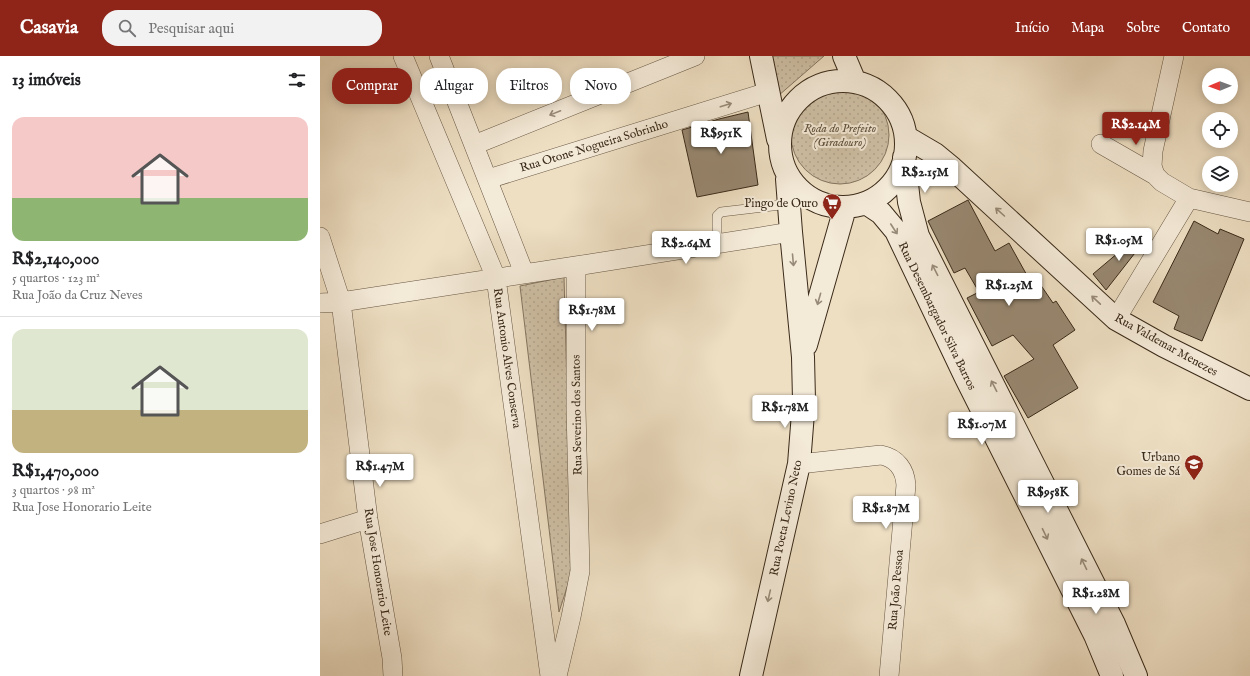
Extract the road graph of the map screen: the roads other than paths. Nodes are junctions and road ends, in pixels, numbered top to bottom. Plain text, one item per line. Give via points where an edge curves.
1 (403, 56) edge
2 (439, 56) edge
3 (695, 56) edge
4 (761, 56) edge
5 (844, 56) edge
6 (1174, 56) edge
7 (855, 82) junction
8 (768, 92) junction
9 (1101, 144) dead end
10 (474, 145) junction
11 (905, 147) junction
12 (781, 158) junction
13 (1153, 170) junction
14 (488, 179) junction
15 (788, 179) junction
16 (1189, 198) junction
17 (866, 203) junction
18 (789, 204) junction
19 (845, 208) junction
20 (1250, 212) edge
21 (790, 232) junction
22 (320, 237) edge
23 (717, 244) junction
24 (576, 266) junction
25 (524, 273) junction
26 (496, 278) junction
27 (341, 302) junction
28 (320, 303) edge
29 (1116, 319) junction
30 (802, 357) junction
31 (975, 372) junction
32 (1250, 389) edge
33 (799, 464) junction
34 (368, 519) junction
35 (320, 534) edge
36 (1104, 630) junction
37 (393, 676) edge
38 (550, 676) edge
39 (557, 676) edge
40 (751, 676) edge
41 (889, 676) edge
42 (1112, 676) edge
43 (1136, 676) edge

1 - 26 street, Rua Antonio Alves Conserva
2 - 10 street
3 -> 10 street
4 - 8 main road
5 - 7 main road
6 - 13 street via 1153,151
7 - 11 main road via 874,89 890,102 901,119
7 - 12 main road via 834,81 821,85 797,100 786,117 780,137
8 - 12 main road
14 -> 8 street, Rua Otone Nogueira Sobrinho
9 - 13 street
10 - 14 street
11 - 17 main road via 897,177 884,193
29 -> 11 main road, Rua Valdemar Menezes via 935,154
31 -> 11 main road, Rua Desembargador Silva Barros via 918,236 909,202
12 - 15 main road
13 - 16 street via 1162,182
14 - 25 street
15 - 18 main road, Rua Poeta Levino Neto
15 - 19 main road via 804,195 823,205
16 - 20 street
16 - 29 street
17 - 19 main road
17 -> 31 main road, Rua Desembargador Silva Barros via 881,213 896,231
18 - 21 main road, Rua Poeta Levino Neto
18 - 23 lane via 720,212 717,216
19 -> 30 main road, Rua Poeta Levino Neto
21 - 23 street
21 -> 30 main road, Rua Poeta Levino Neto
22 - 27 street, Rua Jose Honorario Leite
23 - 24 street
24 - 25 street
24 - 39 street, Rua Severino dos Santos via 580,571
25 - 26 street
26 - 27 street
26 - 38 street, Rua Antonio Alves Conserva
27 - 28 street
27 - 34 street, Rua Jose Honorario Leite
29 - 32 main road, Rua Valdemar Menezes
30 - 33 main road, Rua Poeta Levino Neto via 804,400
31 - 36 main road, Rua Desembargador Silva Barros
33 -> 40 main road, Rua Poeta Levino Neto
33 - 41 street, Rua João Pessoa via 881,454 893,459 903,470 906,486
34 - 35 street
34 - 37 street, Rua Jose Honorario Leite
36 - 42 main road, Rua Desembargador Silva Barros
36 - 43 main road, Rua Desembargador Silva Barros

